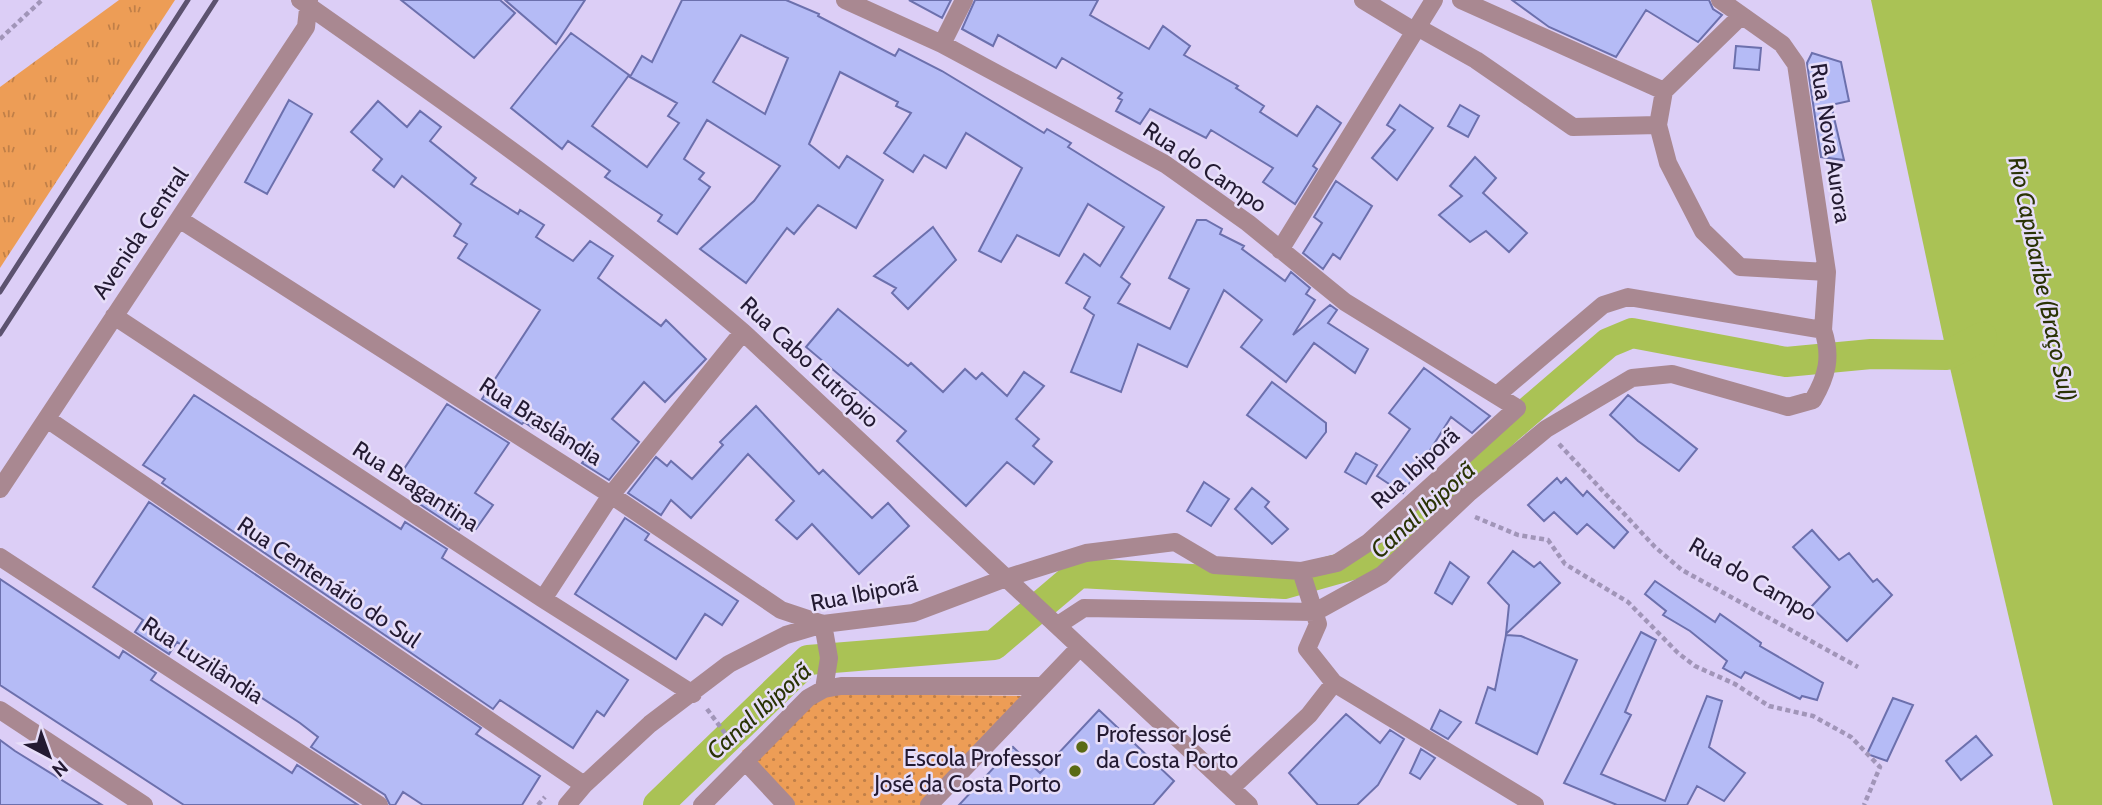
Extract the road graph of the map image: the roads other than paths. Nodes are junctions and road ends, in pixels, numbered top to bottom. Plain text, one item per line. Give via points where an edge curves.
1 (845, 0) edge
2 (964, 0) edge
3 (1363, 0) edge
4 (1434, 0) edge
5 (1461, 0) edge
6 (1720, 0) edge
7 (305, 2) edge
8 (1740, 17) junction
9 (1415, 29) junction
10 (942, 44) junction
11 (1664, 91) junction
12 (1658, 125) junction
13 (179, 219) junction
14 (1280, 250) junction
15 (1827, 272) junction
16 (114, 316) junction
17 (743, 332) junction
18 (1826, 338) junction
19 (1498, 394) junction
20 (1517, 408) joint
21 (47, 419) junction
22 (0, 489) edge
23 (611, 495) junction
24 (0, 557) edge
25 (1302, 571) junction
26 (1007, 578) junction
27 (543, 599) junction
28 (1314, 606) junction
29 (822, 624) junction
30 (1058, 625) junction
31 (1080, 647) junction
32 (1334, 683) junction
33 (1043, 686) junction
34 (824, 689) junction
35 (699, 700) junction
36 (0, 710) edge
37 (746, 761) junction
38 (584, 785) junction
39 (1231, 788) junction
40 (144, 805) edge
41 (379, 805) edge
42 (567, 805) edge
43 (702, 805) edge
44 (786, 805) edge
45 (929, 805) edge
46 (1249, 805) edge
47 (1535, 805) edge

1 - 10 street, Rua do Campo
2 - 10 street
3 - 9 street
4 - 9 street
5 - 11 street
6 - 8 street, Rua Nova Aurora
7 - 13 street, Avenida Central via 306,27
7 - 17 street, Rua Cabo Eutrópio via 468,119
8 - 11 street
8 - 15 street, Rua Nova Aurora via 1792,54 1796,64
9 - 12 street via 1476,60 1573,127
9 - 14 street
10 - 14 street, Rua do Campo via 1165,164
11 - 12 street
12 - 15 street via 1668,163 1703,232 1740,267
13 - 16 street, Avenida Central
13 - 23 street, Rua Braslândia
14 - 19 street, Rua do Campo via 1345,302
15 - 18 street, Rua Nova Aurora
16 - 21 street, Avenida Central
16 - 27 street, Rua Bragantina
17 - 23 street
17 - 26 street, Rua Cabo Eutrópio
18 - 19 street via 1628,297 1602,306
18 - 28 street, Rua Nova Aurora via 1827,376 1813,400 1788,407 1672,374 1632,378 1546,429 1382,575
19 - 20 street, Rua do Campo
20 - 25 street, Rua Ibiporã via 1368,542 1338,563
21 - 22 street, Avenida Central
21 - 38 street, Rua Centenário do Sul
23 - 27 street
23 - 29 street, Rua Braslândia via 780,610
24 - 41 street, Rua Luzilândia
25 - 26 street, Rua Ibiporã via 1214,565 1175,542 1086,553
25 - 28 street
26 - 29 street, Rua Ibiporã via 913,613
26 - 30 street, Rua Cabo Eutrópio
27 - 35 street, Rua Bragantina
28 - 30 street via 1084,608
28 - 32 street via 1318,624 1307,649
29 - 34 street via 829,658
29 - 35 street, Rua Ibiporã via 786,635 729,664
30 - 31 street, Rua Cabo Eutrópio
31 - 33 street
31 - 39 street, Rua Cabo Eutrópio
32 - 39 street via 1310,715
32 - 47 street
33 - 34 street
33 - 45 street
34 - 37 street via 808,698
35 - 38 street, Rua Ibiporã via 650,724
36 - 40 street
37 - 43 street
37 - 44 street
38 - 42 street, Rua Ibiporã
39 - 46 street, Rua Cabo Eutrópio

